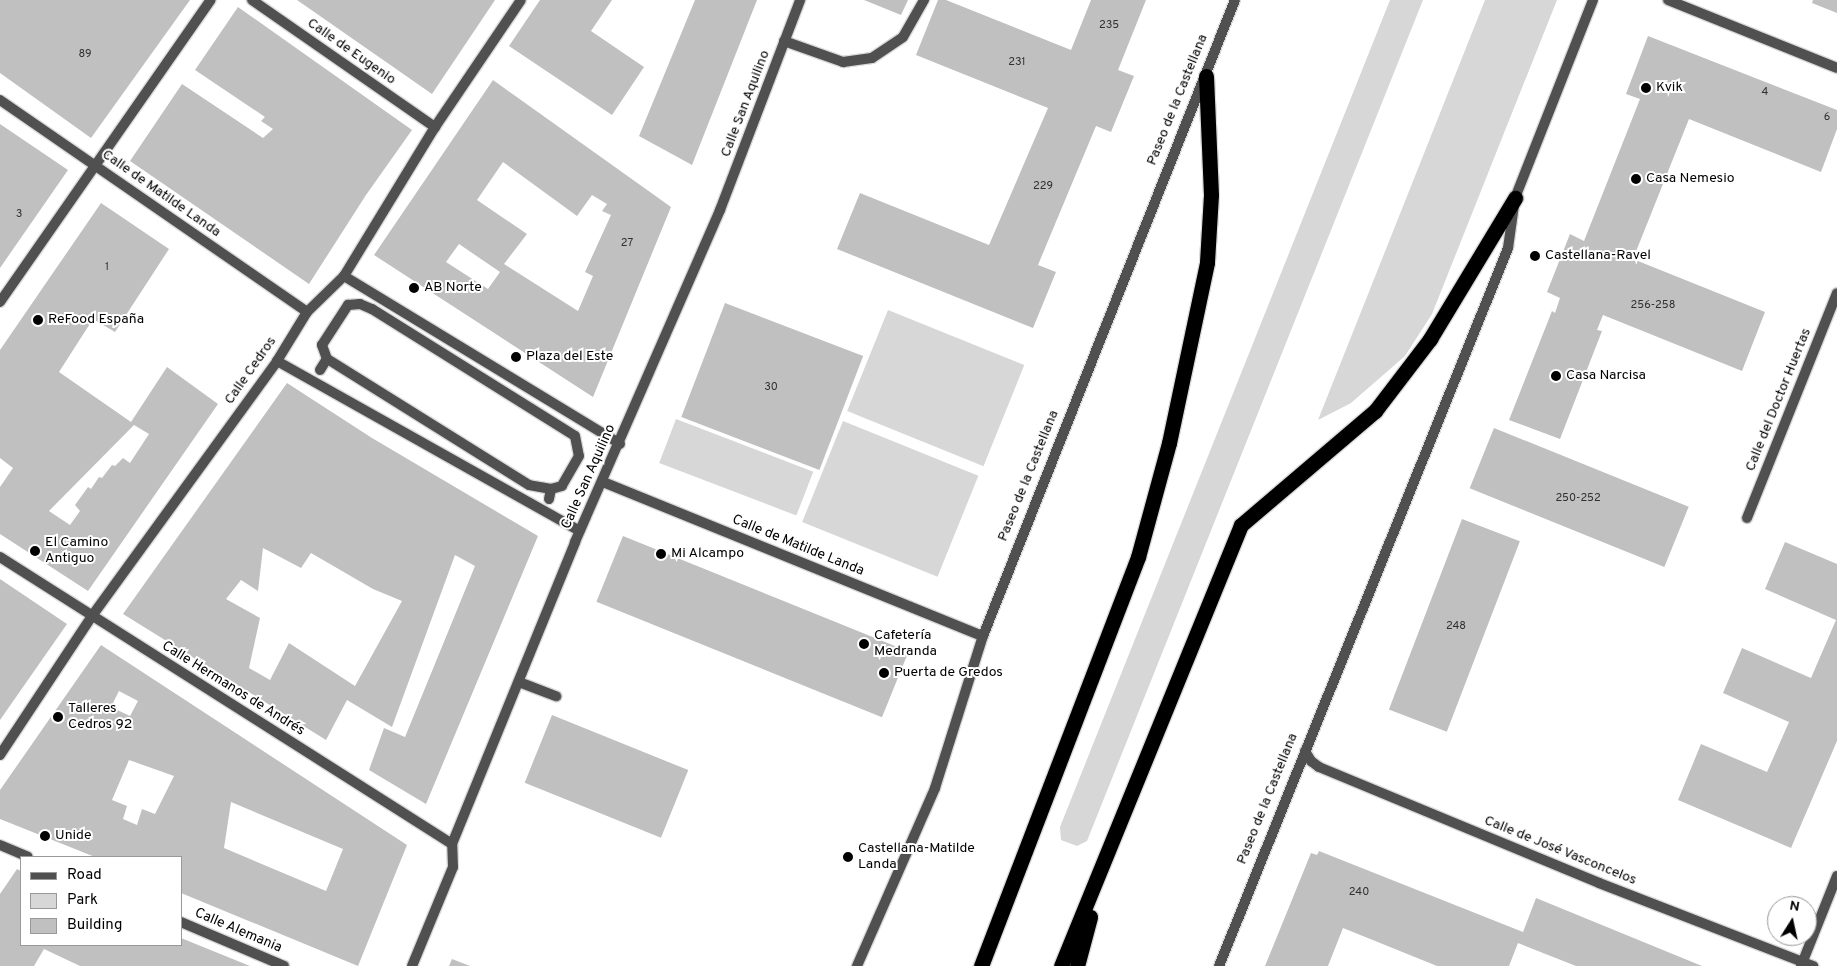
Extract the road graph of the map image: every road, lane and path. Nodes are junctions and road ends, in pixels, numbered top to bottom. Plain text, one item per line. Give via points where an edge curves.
1 (211, 0) edge
2 (252, 0) edge
3 (521, 0) edge
4 (800, 0) edge
5 (924, 0) edge
6 (1235, 0) edge
7 (1593, 0) edge
8 (1668, 0) edge
9 (784, 41) junction
10 (1837, 68) edge
11 (1206, 76) junction
12 (0, 100) edge
13 (435, 126) junction
14 (96, 165) junction
15 (1515, 198) junction
16 (344, 276) junction
17 (1837, 293) edge
18 (0, 302) edge
19 (307, 312) junction
20 (326, 359) junction
21 (277, 361) junction
22 (320, 370) dead end
23 (620, 444) junction
24 (603, 482) junction
25 (1747, 518) dead end
26 (580, 531) junction
27 (0, 557) edge
28 (92, 616) junction
29 (983, 636) junction
30 (519, 682) junction
31 (556, 696) dead end
32 (1306, 751) junction
33 (0, 755) edge
34 (452, 844) junction
35 (0, 846) edge
36 (25, 856) edge
37 (1104, 862) junction
38 (1837, 876) edge
39 (182, 922) edge
40 (1802, 964) edge
41 (284, 966) edge
42 (412, 966) edge
43 (857, 966) edge
44 (981, 966) edge
45 (1061, 966) edge
46 (1077, 966) edge
47 (1219, 966) edge
48 (1813, 966) edge

1 - 14 street
2 - 13 street, Calle de Eugenio
3 - 13 street, Calle Cedros
4 - 9 street, Calle San Aquilino
5 - 9 street via 902,37 872,58 843,62
6 - 11 street, Paseo de la Castellana
7 - 15 street, Paseo de la Castellana
8 - 10 street
9 - 23 street, Calle San Aquilino via 720,210
11 - 29 street, Paseo de la Castellana
11 - 44 highway via 1211,195 1208,262 1182,391 1138,556
12 - 14 street, Calle de Matilde Landa
13 - 16 street, Calle Cedros
14 - 18 street
14 - 19 street, Calle de Matilde Landa
15 - 32 street, Paseo de la Castellana via 1508,248
15 - 37 highway via 1430,339 1375,411 1241,525
16 - 19 street, Calle Cedros
16 - 23 street
17 - 25 street, Calle del Doctor Huertas
19 - 21 street, Calle Cedros
20 - 20 street via 529,485 550,494 562,486 579,456 575,436 565,428 362,302 348,306 322,345
20 - 22 street
21 - 26 street
21 - 28 street, Calle Cedros
23 - 24 street, Calle San Aquilino
24 - 26 street, Calle San Aquilino
24 - 29 street, Calle de Matilde Landa
26 - 30 street, Calle San Aquilino
27 - 28 street, Calle Hermanos de Andrés
28 - 33 street, Calle Cedros
28 - 34 street, Calle Hermanos de Andrés
29 - 43 street, Paseo de la Castellana via 935,788
30 - 31 street
30 - 34 street, Calle San Aquilino
32 - 40 street, Calle de José Vasconcelos via 1319,767
32 - 47 street, Paseo de la Castellana
34 - 42 street, Calle San Aquilino via 453,867
35 - 36 street
37 - 45 highway
37 - 46 highway
38 - 40 street
39 - 41 street, Calle Alemania
40 - 48 street, Calle de José Vasconcelos

